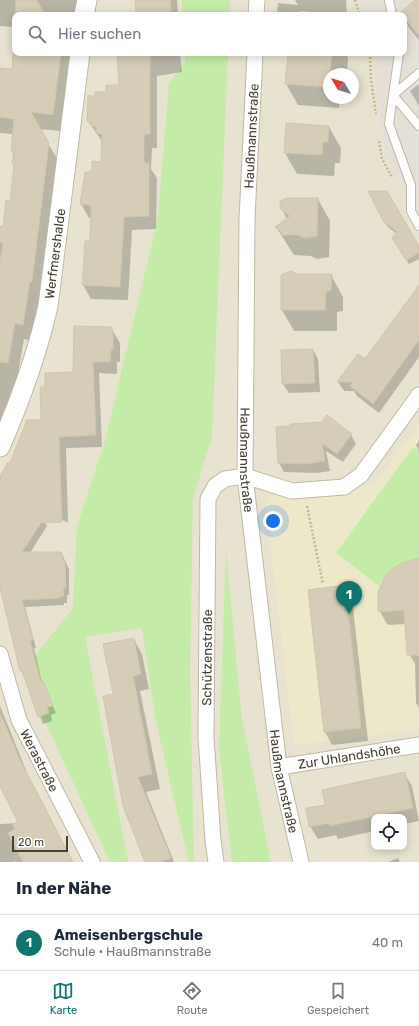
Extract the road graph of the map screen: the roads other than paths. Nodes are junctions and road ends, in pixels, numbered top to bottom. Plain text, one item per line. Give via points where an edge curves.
1 (87, 0) edge
2 (257, 0) edge
3 (389, 0) edge
4 (85, 12) edge
5 (256, 12) edge
6 (391, 12) edge
7 (80, 56) edge
8 (255, 56) edge
9 (399, 56) edge
10 (419, 73) edge
11 (393, 95) junction
12 (419, 126) edge
13 (419, 226) edge
14 (419, 395) edge
15 (0, 447) edge
16 (245, 476) junction
17 (0, 654) edge
18 (419, 745) edge
19 (279, 767) junction
20 (92, 862) edge
21 (216, 862) edge
22 (301, 862) edge

1 - 4 street
2 - 5 street
3 - 6 lane
7 - 15 street, Werfmershalde via 48,306 41,338 21,398
8 - 16 street, Haußmannstraße via 247,219
9 - 11 lane
10 - 11 lane
11 - 12 lane
11 - 13 lane via 389,124 411,185 411,211
14 - 16 street via 361,475 344,487 292,491
16 - 19 street, Haußmannstraße
16 - 21 street, Schützenstraße via 225,479 215,486 208,499 206,737
17 - 20 street, Werastraße via 19,720
18 - 19 street, Zur Uhlandshöhe
19 - 22 street, Haußmannstraße

